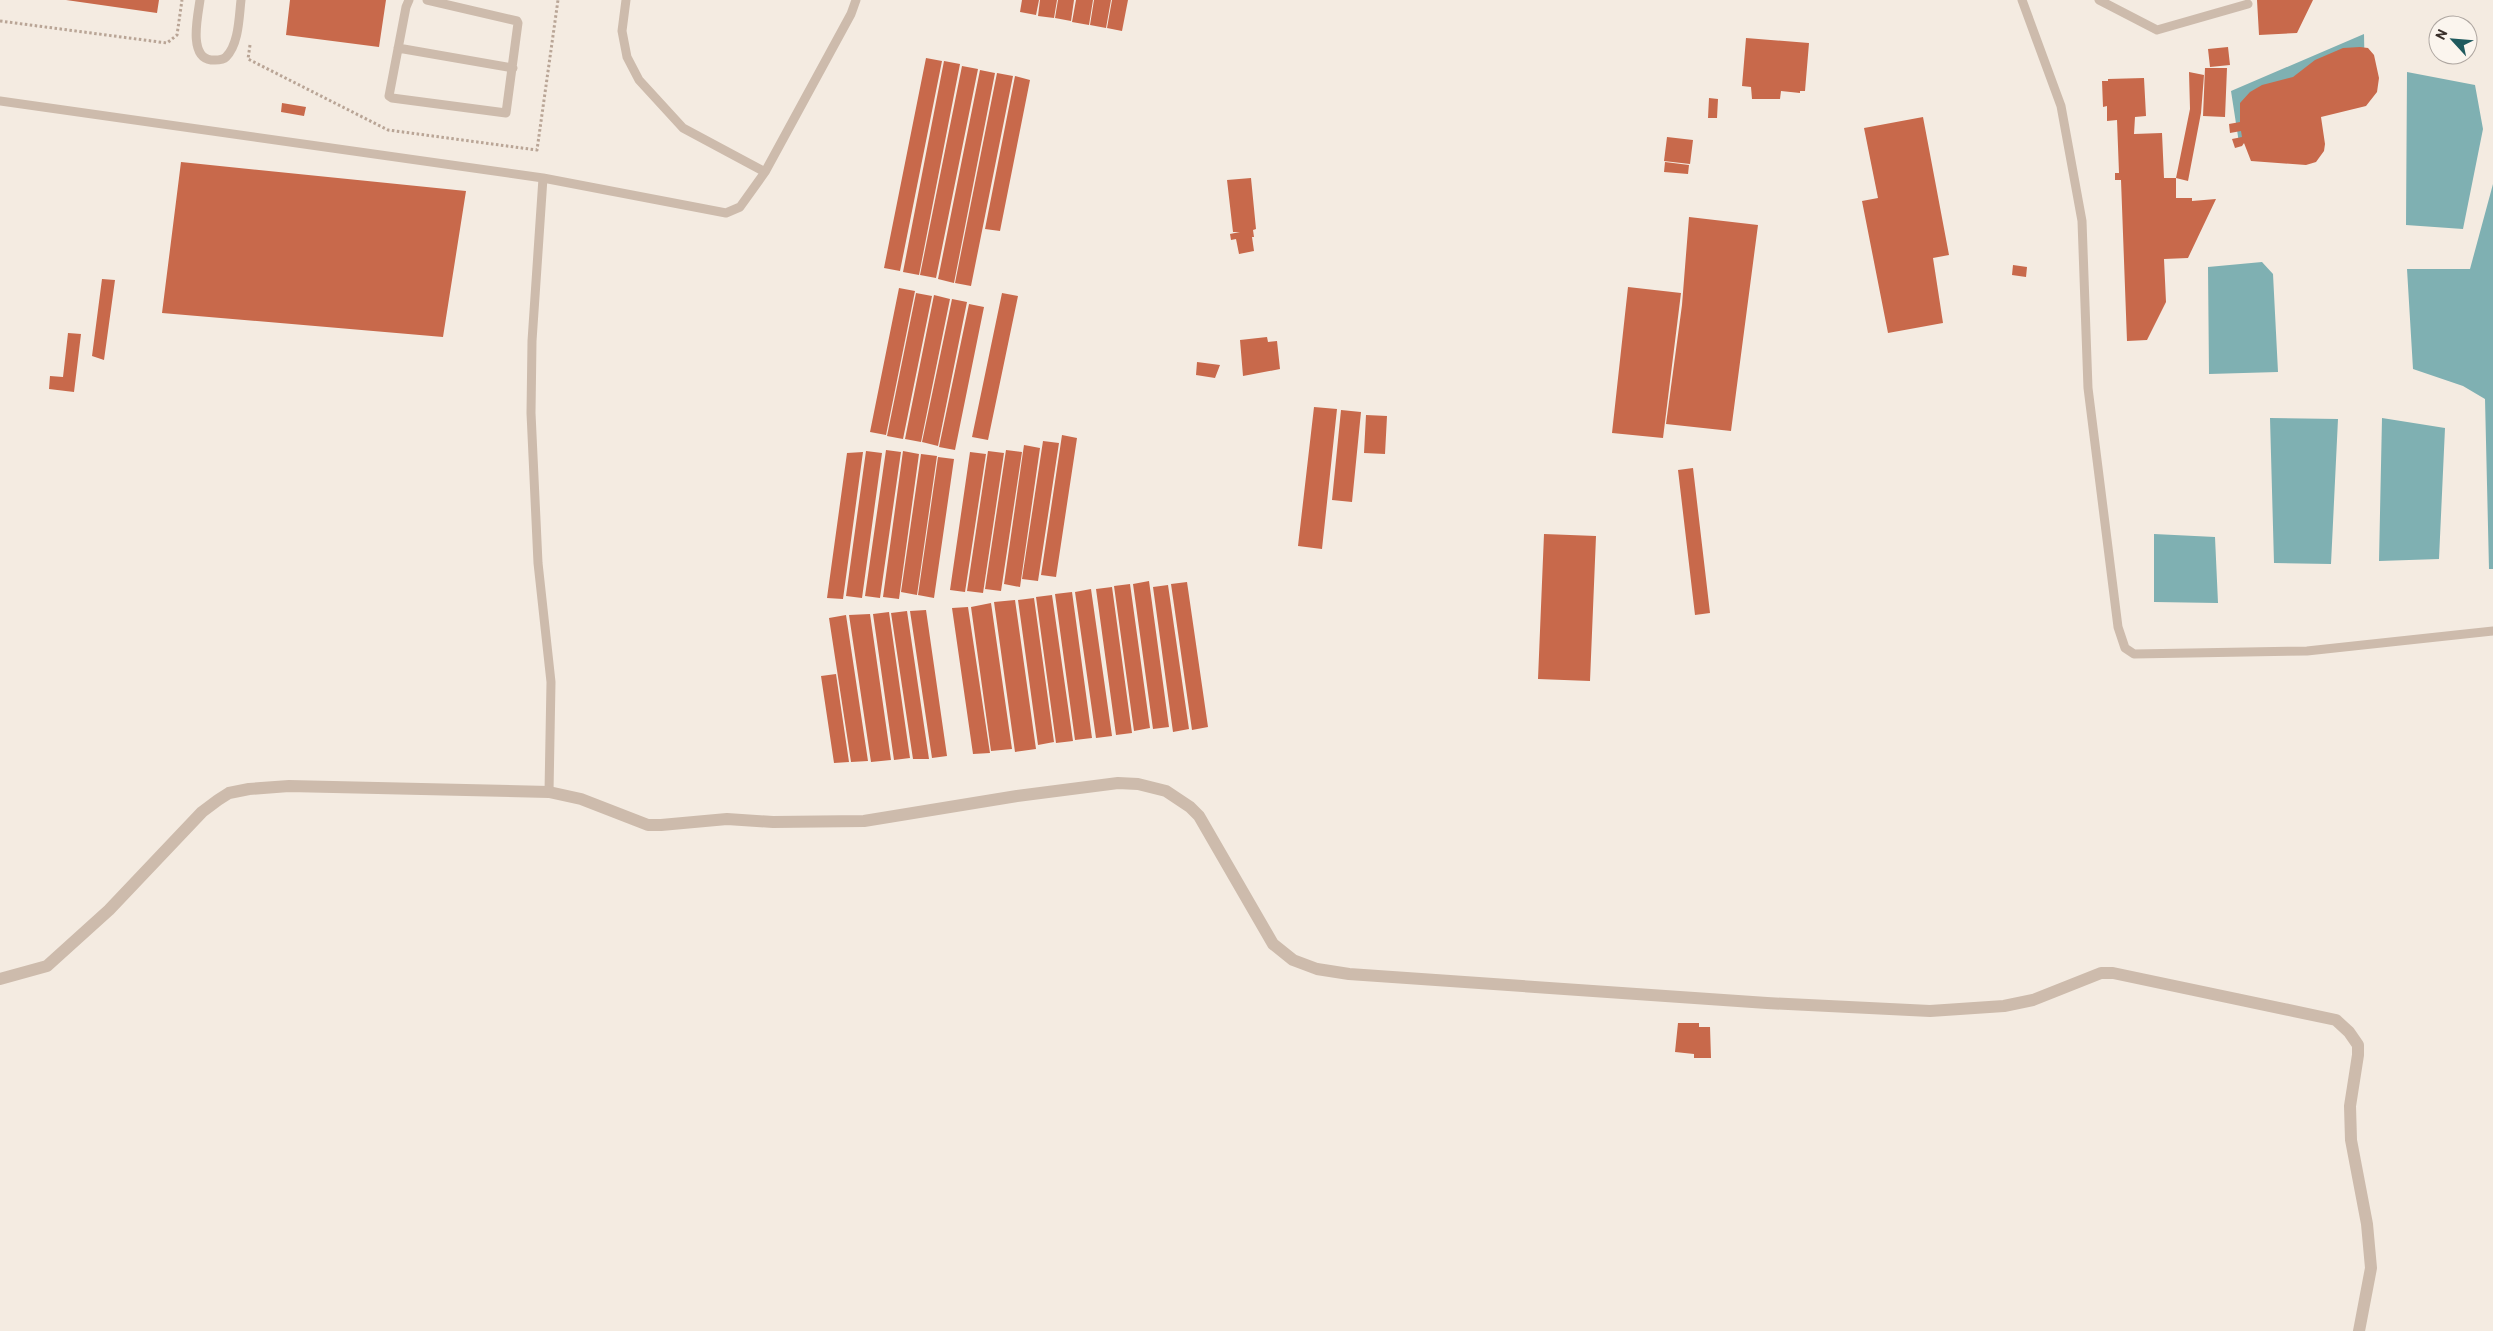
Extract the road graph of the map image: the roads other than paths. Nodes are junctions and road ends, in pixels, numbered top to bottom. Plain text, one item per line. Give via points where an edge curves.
1 (200, 0) edge
2 (241, 0) edge
3 (409, 0) edge
4 (427, 0) edge
5 (626, 0) edge
6 (856, 0) edge
7 (2022, 0) edge
8 (2099, 0) edge
9 (454, 2) edge
10 (2248, 4) dead end
11 (398, 48) junction
12 (513, 68) junction
13 (0, 102) edge
14 (765, 172) junction
15 (543, 178) junction
16 (2493, 632) edge
17 (548, 792) junction
18 (0, 979) edge
19 (2359, 1331) edge

1 - 2 lane via 197,44 201,55 208,60 226,57 238,26
3 - 11 lane
4 - 9 lane
5 - 14 lane via 622,31 627,57 639,80 683,128
6 - 14 lane
7 - 16 lane via 2061,106 2082,221 2088,388 2118,627 2124,648 2134,654 2307,650
8 - 10 lane via 2157,30
9 - 12 lane via 518,23
11 - 12 lane
11 - 12 lane via 388,93 392,98 506,113
13 - 15 lane
14 - 15 lane via 740,207 726,213
15 - 17 lane via 532,341 531,413 538,563 551,682
17 - 18 street via 289,786 229,793 202,812 109,910 47,966
17 - 19 street via 581,799 648,825 661,826 727,819 864,821 1025,795 1138,784 1166,791 1199,816 1273,944 1293,960 1317,969 1349,974 1677,997 1930,1011 1972,1010 2013,1004 2101,973 2113,973 2336,1020 2358,1044 2350,1106 2351,1140 2367,1224 2371,1268

